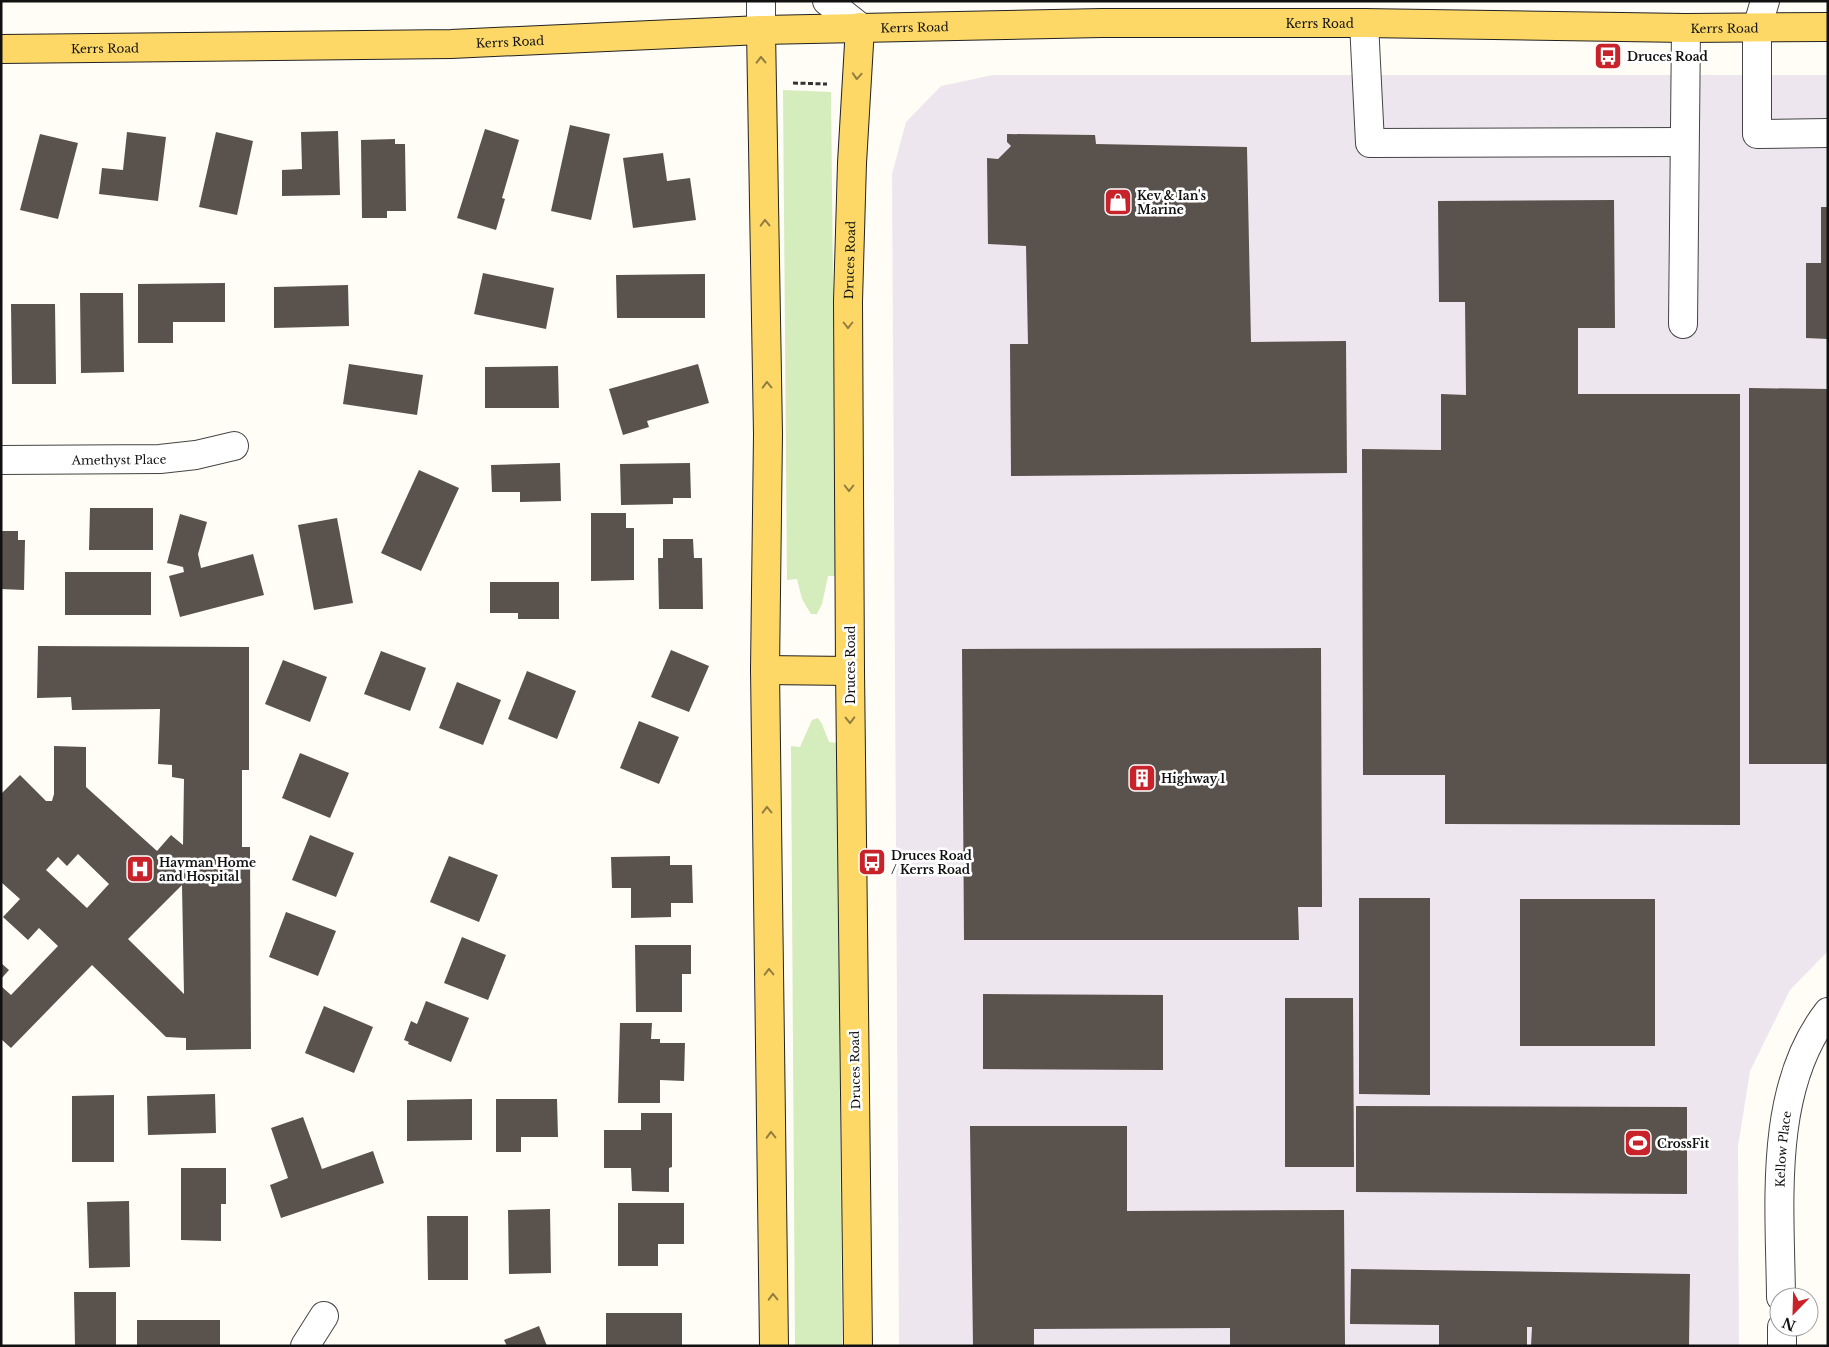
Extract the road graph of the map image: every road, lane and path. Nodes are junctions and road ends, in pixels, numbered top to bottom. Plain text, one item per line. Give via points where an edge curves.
1 (761, 1) edge
2 (827, 1) edge
3 (1745, 1) edge
4 (1765, 1) edge
5 (1364, 23) junction
6 (860, 27) junction
7 (1828, 27) edge
8 (1686, 28) junction
9 (1757, 28) junction
10 (761, 30) junction
11 (1, 49) edge
12 (785, 82) dead end
13 (832, 84) dead end
14 (1828, 134) edge
15 (1684, 142) junction
16 (1683, 324) dead end
17 (234, 446) dead end
18 (1, 460) edge
19 (766, 670) junction
20 (850, 671) junction
21 (1828, 1012) edge
22 (1781, 1287) edge
23 (324, 1316) dead end
24 (305, 1346) edge
25 (774, 1346) edge
26 (858, 1346) edge

1 - 10 street
2 - 6 street
3 - 9 street
4 - 9 street
5 - 6 main road, Kerrs Road
5 - 8 main road, Kerrs Road
5 - 15 street via 1370,143
6 - 10 main road, Kerrs Road
6 -> 20 main road, Druces Road via 848,301
7 - 9 main road, Kerrs Road
8 - 9 main road, Kerrs Road
8 - 15 street
9 - 14 street via 1757,134
10 - 11 main road, Kerrs Road via 450,44
19 -> 10 main road via 768,434
12 - 13 path
15 - 16 street
17 - 18 street, Amethyst Place via 160,459
19 - 20 main road
25 -> 19 main road
20 -> 26 main road, Druces Road
21 - 22 street, Kellow Place via 1799,1063 1786,1106 1781,1157
23 - 24 street

